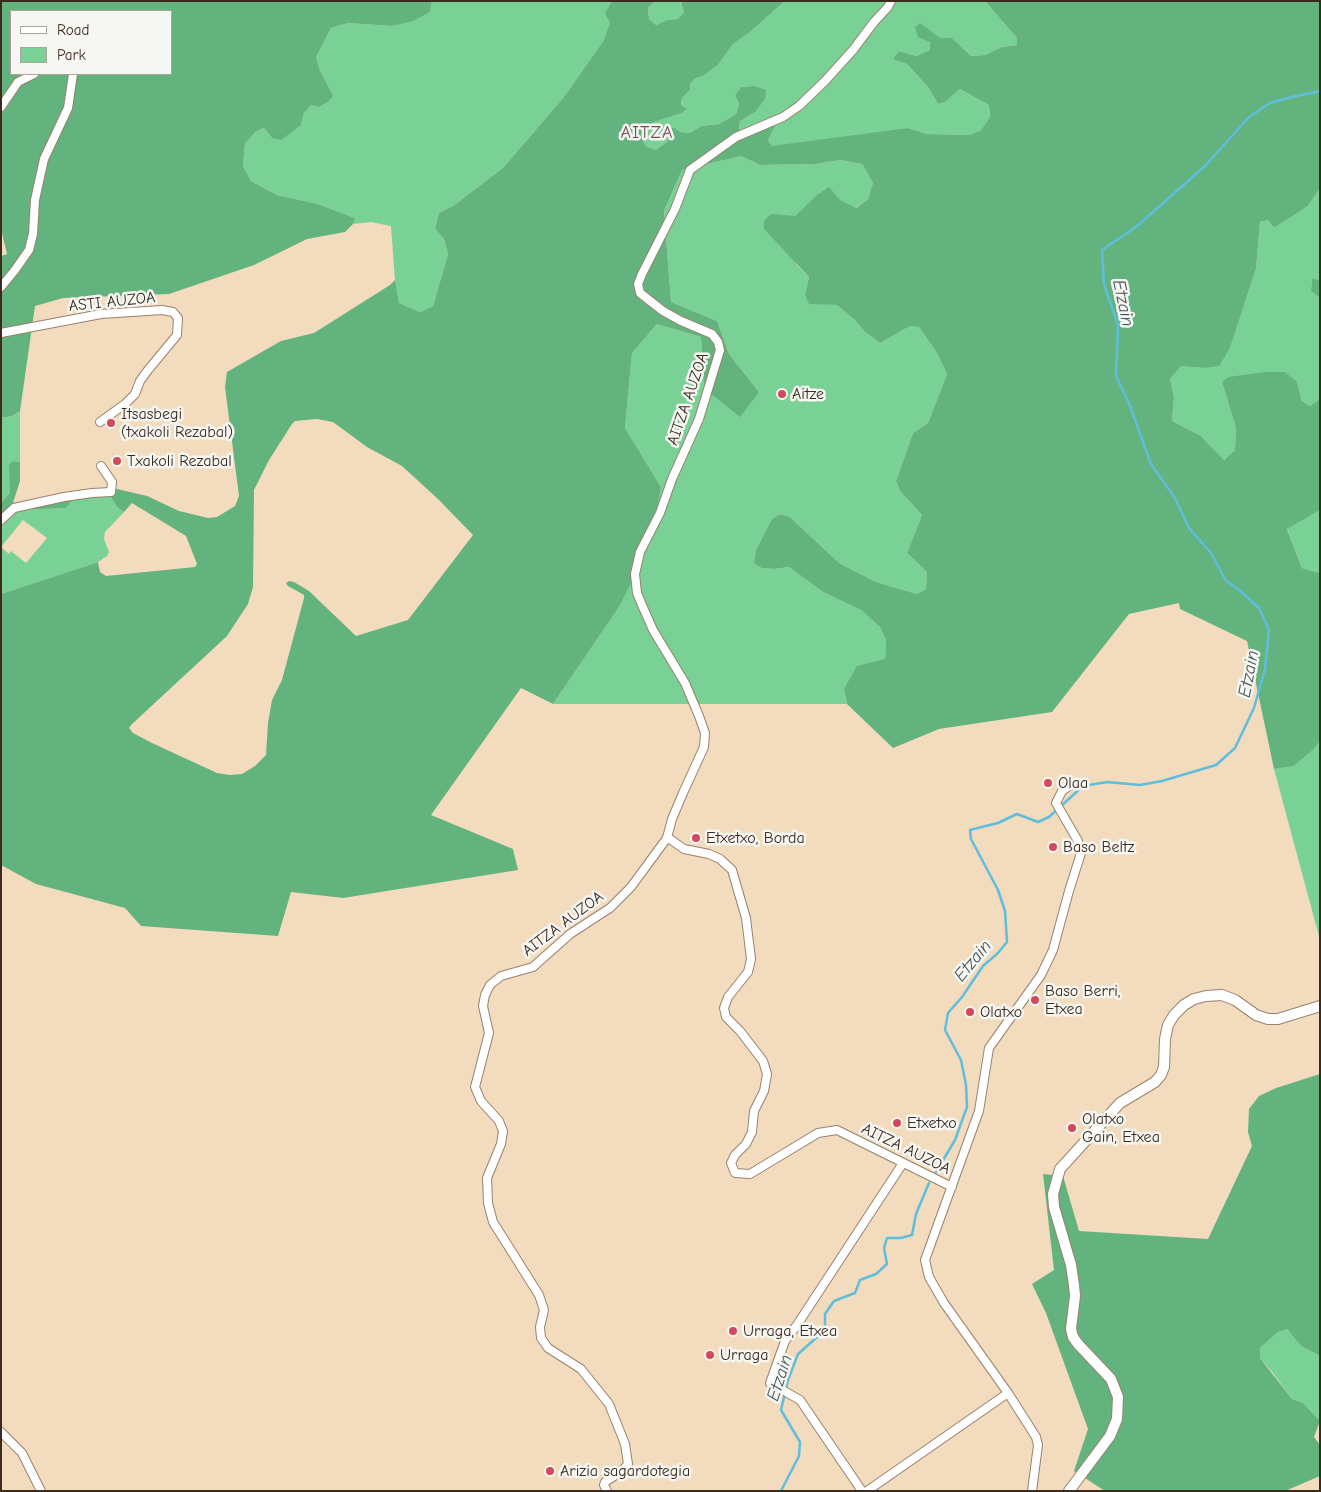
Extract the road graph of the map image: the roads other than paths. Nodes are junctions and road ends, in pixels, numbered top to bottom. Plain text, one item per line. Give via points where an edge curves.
1 (890, 1) edge
2 (32, 75) edge
3 (73, 75) edge
4 (1, 107) edge
5 (1, 287) edge
6 (1, 333) edge
7 (100, 422) dead end
8 (101, 466) dead end
9 (1, 520) edge
10 (1072, 784) dead end
11 (667, 837) junction
12 (1320, 1006) edge
13 (903, 1163) junction
14 (952, 1187) junction
15 (1008, 1393) junction
16 (1, 1432) edge
17 (41, 1491) edge
18 (608, 1491) edge
19 (862, 1491) edge
20 (867, 1491) edge
21 (1032, 1491) edge
22 (1068, 1491) edge

1 - 11 street, AITZA AUZOA via 853,50 799,106 784,117 736,137 690,170 675,209 638,284 640,293 663,311 712,334 720,350 699,419 640,552 635,574 637,593 645,613 685,683 705,733 704,746
2 - 4 street via 18,82
3 - 5 street via 68,108 44,159 29,250
6 - 7 street, ASTI AUZOA via 101,314 173,312 178,318 177,334 140,381 135,394
8 - 9 street via 112,482 111,492 64,496 14,508
10 - 14 street, AITZA AUZOA via 1062,791 1057,804 1082,852 1053,950 1041,975 989,1048 979,1111
11 - 13 street, AITZA AUZOA via 684,849 720,859 732,870 746,918 751,959 748,972 728,997 724,1008 726,1017 763,1061 767,1074 764,1091 754,1111 752,1132 731,1163 735,1173 750,1174 818,1133 837,1130
11 - 18 street, AITZA AUZOA via 610,908 570,934 533,967 501,976 490,985 483,1006 489,1033 475,1087 503,1131 487,1178 493,1222 539,1295 544,1310 540,1327 542,1338 548,1348 580,1369 609,1404 625,1444 628,1464 605,1482
12 - 22 street via 1278,1020 1256,1015 1222,995 1194,999 1184,1005 1168,1025 1161,1075 1120,1103 1060,1169 1053,1194 1074,1285 1070,1329 1078,1344 1111,1379 1118,1397 1117,1419 1110,1436
13 - 14 street, AITZA AUZOA
13 - 19 street via 785,1341 770,1384 800,1400
14 - 15 street, AITZA AUZOA via 925,1260 929,1277
15 - 20 street
15 - 21 street, AITZA AUZOA via 1038,1445
16 - 17 street via 22,1453

